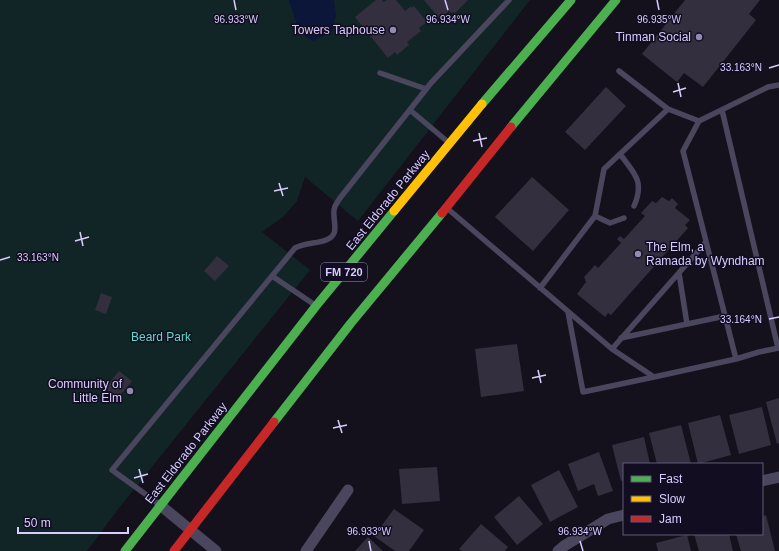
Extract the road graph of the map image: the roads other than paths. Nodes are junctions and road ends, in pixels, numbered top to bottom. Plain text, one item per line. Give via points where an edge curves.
1 (508, 0) edge
2 (571, 0) edge
3 (616, 0) edge
4 (619, 70) dead end
5 (380, 73) dead end
6 (779, 85) edge
7 (426, 89) junction
8 (668, 109) junction
9 (410, 110) junction
10 (722, 110) junction
11 (699, 121) junction
12 (449, 143) junction
13 (620, 154) junction
14 (634, 206) dead end
15 (446, 208) junction
16 (595, 216) junction
17 (624, 218) dead end
18 (706, 242) junction
19 (679, 273) junction
20 (272, 276) junction
21 (540, 288) junction
22 (316, 306) junction
23 (568, 311) junction
24 (725, 316) junction
25 (687, 324) junction
26 (621, 338) junction
27 (612, 348) junction
28 (778, 348) edge
29 (736, 359) junction
30 (654, 377) junction
31 (779, 477) edge
32 (763, 481) edge
33 (348, 490) dead end
34 (160, 505) junction
35 (623, 515) edge
36 (190, 530) junction
37 (125, 551) edge
38 (174, 551) edge
39 (216, 551) edge
40 (306, 551) edge
41 (558, 551) edge

1 - 7 lane
2 - 12 main road, East Eldorado Parkway / FM 720
3 - 15 main road, FM 720
4 - 8 lane
5 - 7 lane
6 - 10 lane
7 - 9 lane
8 - 11 lane
8 - 13 lane
9 - 12 lane
9 - 20 lane via 337,202 334,216 336,228 333,235 327,240 295,248
10 - 11 lane
10 - 28 lane
11 - 18 lane via 683,151
12 - 22 main road, East Eldorado Parkway / FM 720
13 - 14 lane via 638,178 638,195
13 - 16 lane via 604,169
15 - 21 lane
15 - 36 main road, FM 720 via 351,322
16 - 17 lane via 610,222
16 - 21 lane
18 - 19 lane
18 - 24 lane
19 - 25 lane
19 - 26 lane
20 - 22 lane
20 - 34 lane via 112,470
21 - 23 lane
22 - 34 main road, East Eldorado Parkway / FM 720
23 - 27 lane
23 - 30 lane via 583,392
24 - 25 lane
24 - 29 lane
25 - 26 lane
26 - 27 lane
27 - 30 lane
28 - 29 lane
29 - 30 lane
31 - 32 street
33 - 40 street
34 - 36 street
34 - 37 main road, East Eldorado Parkway / FM 720
35 - 41 street via 608,519
36 - 38 main road, FM 720
36 - 39 street

